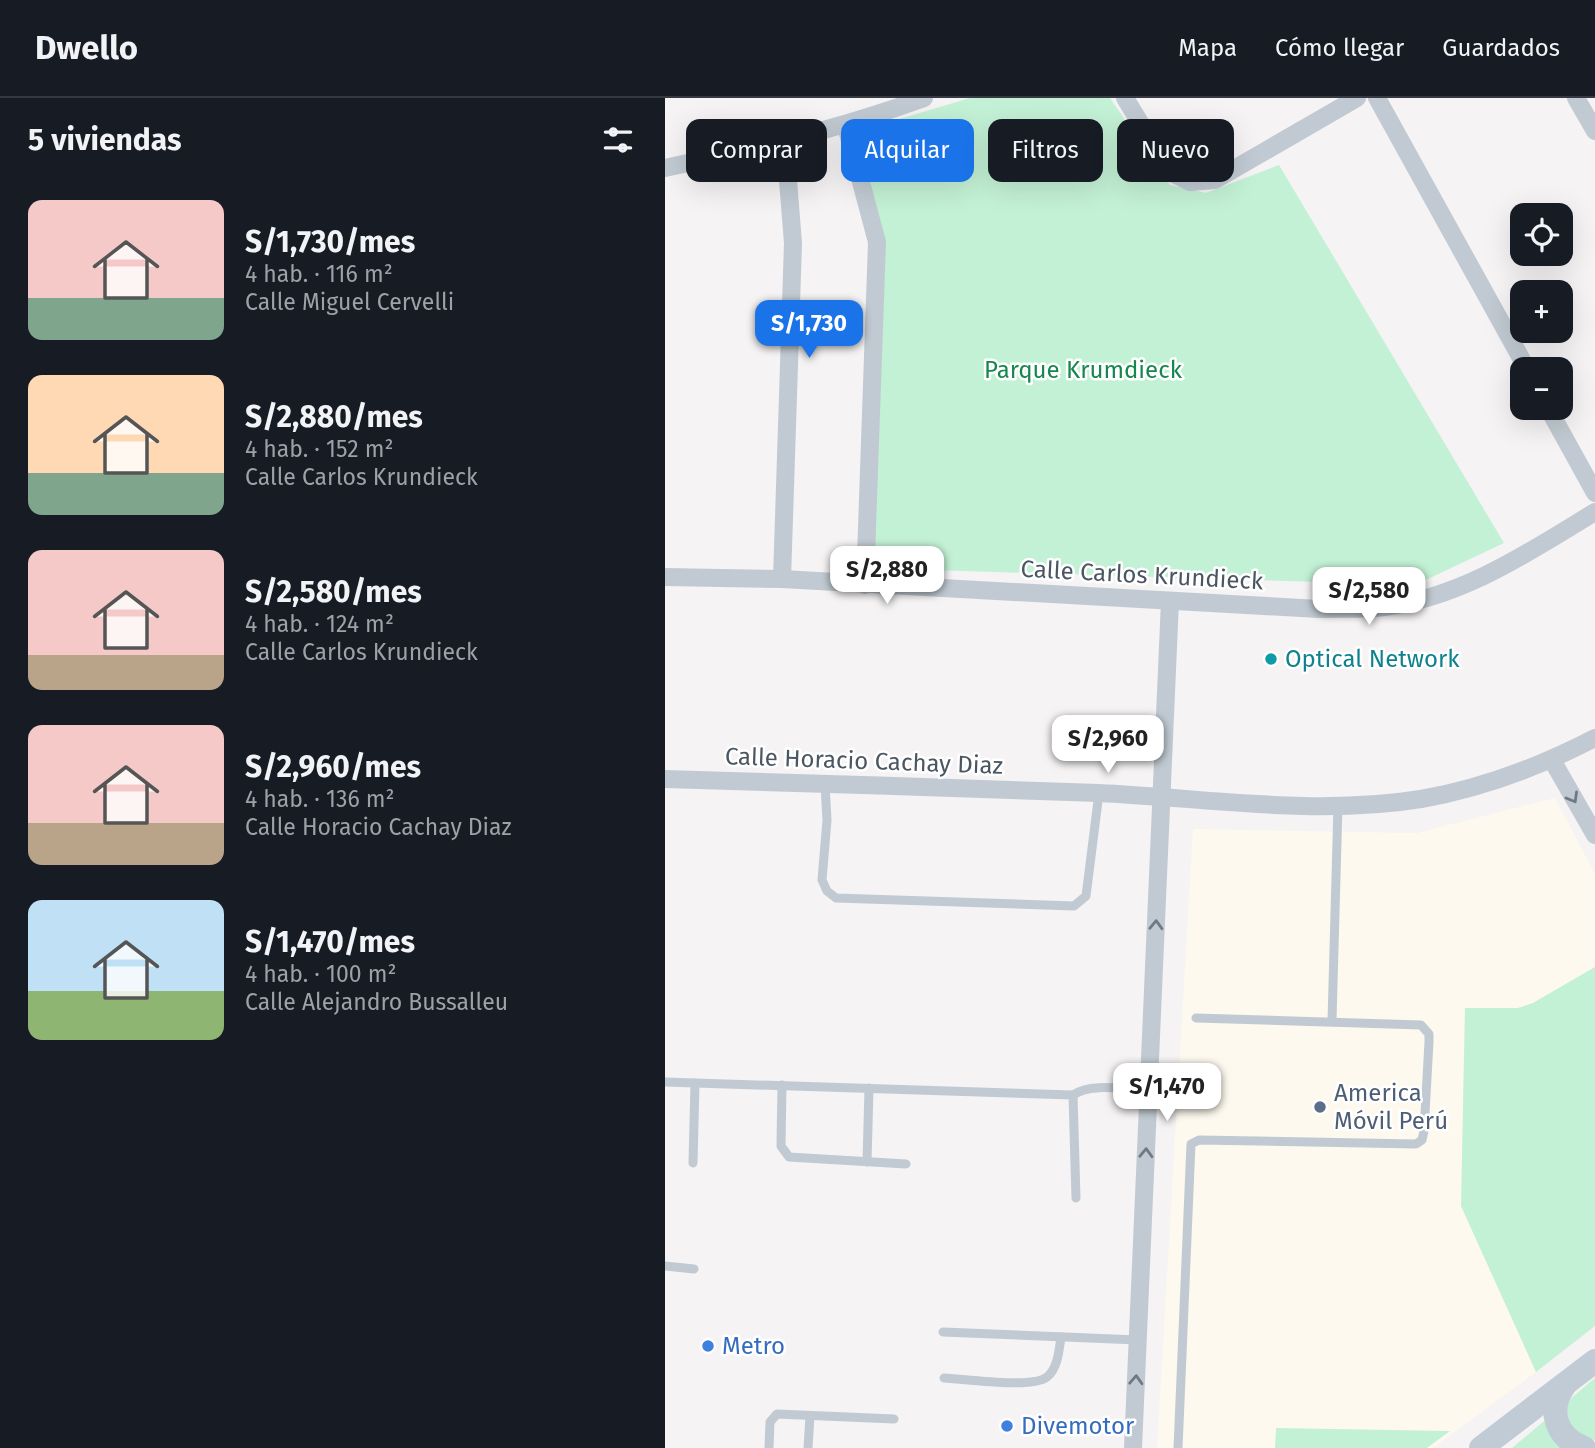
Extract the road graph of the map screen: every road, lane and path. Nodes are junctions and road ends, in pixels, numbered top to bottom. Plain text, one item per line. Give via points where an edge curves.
1 (924, 98) edge
2 (1125, 98) edge
3 (1357, 98) edge
4 (1377, 98) edge
5 (1576, 98) edge
6 (866, 119) edge
7 (1595, 131) edge
8 (686, 164) edge
9 (665, 168) edge
10 (788, 182) edge
11 (861, 182) edge
12 (1520, 357) edge
13 (1555, 420) edge
14 (1595, 493) edge
15 (1595, 512) edge
16 (665, 577) edge
17 (782, 579) junction
18 (865, 585) junction
19 (1170, 601) junction
20 (1595, 738) edge
21 (1552, 760) junction
22 (665, 779) edge
23 (825, 785) junction
24 (1099, 793) junction
25 (1162, 797) junction
26 (1338, 805) junction
27 (1595, 835) edge
28 (1196, 1018) dead end
29 (1332, 1021) junction
30 (665, 1082) edge
31 (695, 1083) junction
32 (782, 1085) junction
33 (869, 1088) junction
34 (1149, 1090) junction
35 (1073, 1096) junction
36 (867, 1162) junction
37 (693, 1163) dead end
38 (906, 1164) dead end
39 (1076, 1198) dead end
40 (665, 1266) edge
41 (694, 1269) dead end
42 (943, 1332) dead end
43 (1061, 1336) junction
44 (1138, 1340) junction
45 (1595, 1361) edge
46 (944, 1378) dead end
47 (1564, 1386) junction
48 (810, 1416) junction
49 (894, 1419) dead end
50 (769, 1448) edge
51 (808, 1448) edge
52 (1133, 1448) edge
53 (1178, 1448) edge
54 (1481, 1448) edge
55 (1584, 1448) edge

1 - 6 street
2 - 3 street via 1170,172 1190,182 1215,180
4 - 12 street
5 - 7 street
8 - 9 street
10 - 17 street via 793,243
11 - 18 street via 877,242
13 - 14 street
15 - 19 street, Calle Carlos Krundieck via 1499,570 1444,593 1384,607 1319,609
16 - 17 street, Calle Carlos Krundieck
17 - 18 street, Calle Carlos Krundieck
18 - 19 street, Calle Carlos Krundieck
19 - 25 street
20 - 21 street, Calle Horacio Cachay Diaz
21 - 26 street, Calle Horacio Cachay Diaz via 1461,791
21 -> 27 street
22 - 23 street, Calle Horacio Cachay Diaz
23 - 24 street, Calle Horacio Cachay Diaz
23 - 24 lane via 823,880 827,891 837,898 1074,906 1086,896
24 - 25 street, Calle Horacio Cachay Diaz
25 - 26 street, Calle Horacio Cachay Diaz
34 -> 25 street
26 - 29 lane
28 - 29 lane
29 - 53 lane via 1425,1027 1429,1042 1422,1140 1406,1145 1199,1140 1191,1144
30 - 31 lane
31 - 32 lane
31 - 37 lane
32 - 33 lane
32 - 36 lane via 783,1152 789,1157
33 - 35 lane
33 - 36 lane
34 - 35 lane via 1096,1088
44 -> 34 street
35 - 39 lane
36 - 38 lane
40 - 41 lane
42 - 43 lane
43 - 44 lane
43 - 46 lane via 1054,1370 1046,1379 1030,1383
52 -> 44 street
45 - 47 main road
47 - 54 main road
47 - 55 main road via 1555,1405 1558,1426 1572,1443
48 - 49 lane
48 - 50 lane via 772,1416
48 - 51 lane

